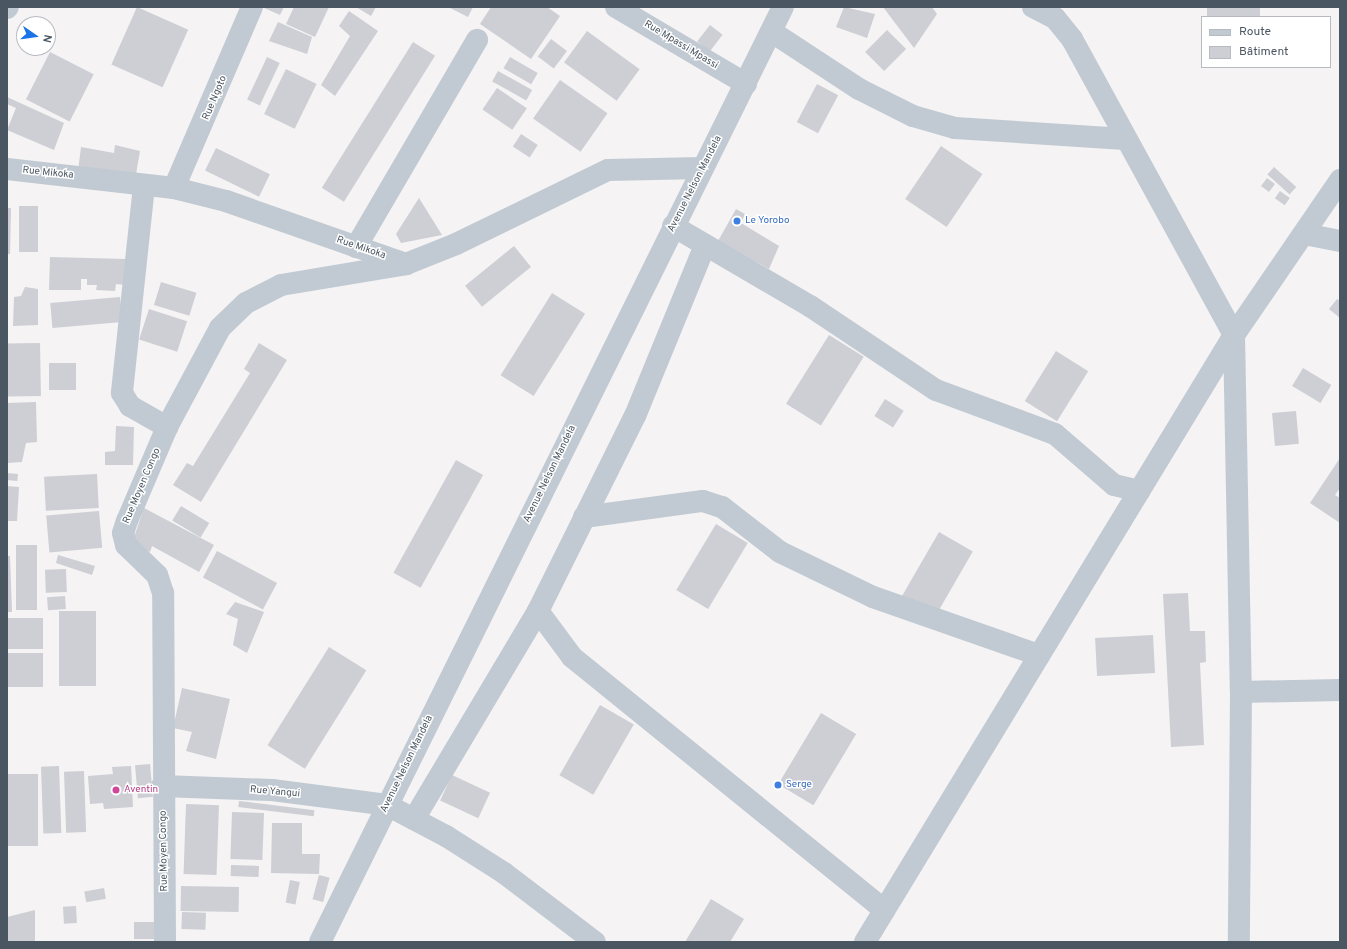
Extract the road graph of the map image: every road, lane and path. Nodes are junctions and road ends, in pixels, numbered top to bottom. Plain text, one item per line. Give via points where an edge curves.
1 (252, 7) edge
2 (616, 7) edge
3 (783, 7) edge
4 (1033, 7) edge
5 (772, 32) junction
6 (477, 40) dead end
7 (746, 84) junction
8 (1126, 139) junction
9 (702, 168) junction
10 (7, 169) edge
11 (1340, 180) edge
12 (144, 186) junction
13 (174, 188) junction
14 (673, 226) junction
15 (1304, 234) junction
16 (1340, 241) edge
17 (705, 245) junction
18 (356, 247) junction
19 (406, 264) junction
20 (1234, 335) junction
21 (167, 427) junction
22 (1139, 491) junction
23 (584, 517) junction
24 (538, 611) junction
25 (1039, 655) junction
26 (1340, 690) edge
27 (1241, 692) junction
28 (162, 786) junction
29 (387, 805) junction
30 (414, 819) junction
31 (884, 910) junction
32 (165, 942) edge
33 (320, 942) edge
34 (595, 942) edge
35 (865, 942) edge
36 (1239, 942) edge

1 - 13 street, Rue Ngoto
2 - 7 street, Rue Mpassi Mpassi
3 - 5 street, Avenue Nelson Mandela
4 - 8 street via 1056,18 1072,39
5 - 7 street, Avenue Nelson Mandela
5 - 8 street via 859,89 913,116 955,128
6 - 18 street
7 - 9 street, Avenue Nelson Mandela
8 - 20 street
9 - 14 street, Avenue Nelson Mandela
9 - 19 street via 608,170 456,244
10 - 12 street, Rue Mikoka
11 - 15 street
12 - 13 street, Rue Mikoka
12 - 21 street via 122,393 130,406
13 - 18 street, Rue Mikoka via 226,201
14 - 17 street
14 - 29 street, Avenue Nelson Mandela
15 - 16 street
15 - 20 street
17 - 22 street via 810,306 936,390 1054,434 1114,485
17 - 23 street via 641,403
18 - 19 street, Rue Mikoka
19 - 21 street, Rue Moyen Congo via 281,285 246,303 220,328
20 - 22 street
20 - 27 street
21 - 28 street, Rue Moyen Congo via 123,533 126,545 162,583
22 - 25 street
23 - 24 street
23 - 25 street via 703,501 722,507 780,552 872,597
24 - 30 street
24 - 31 street via 572,657
25 - 31 street
26 - 27 street
27 - 36 street
28 - 29 street, Rue Yangui via 272,790
28 - 32 street, Rue Moyen Congo
29 - 30 street, Rue Yangui
29 - 33 street, Avenue Nelson Mandela
30 - 34 street, Rue Yangui via 504,873
31 - 35 street

